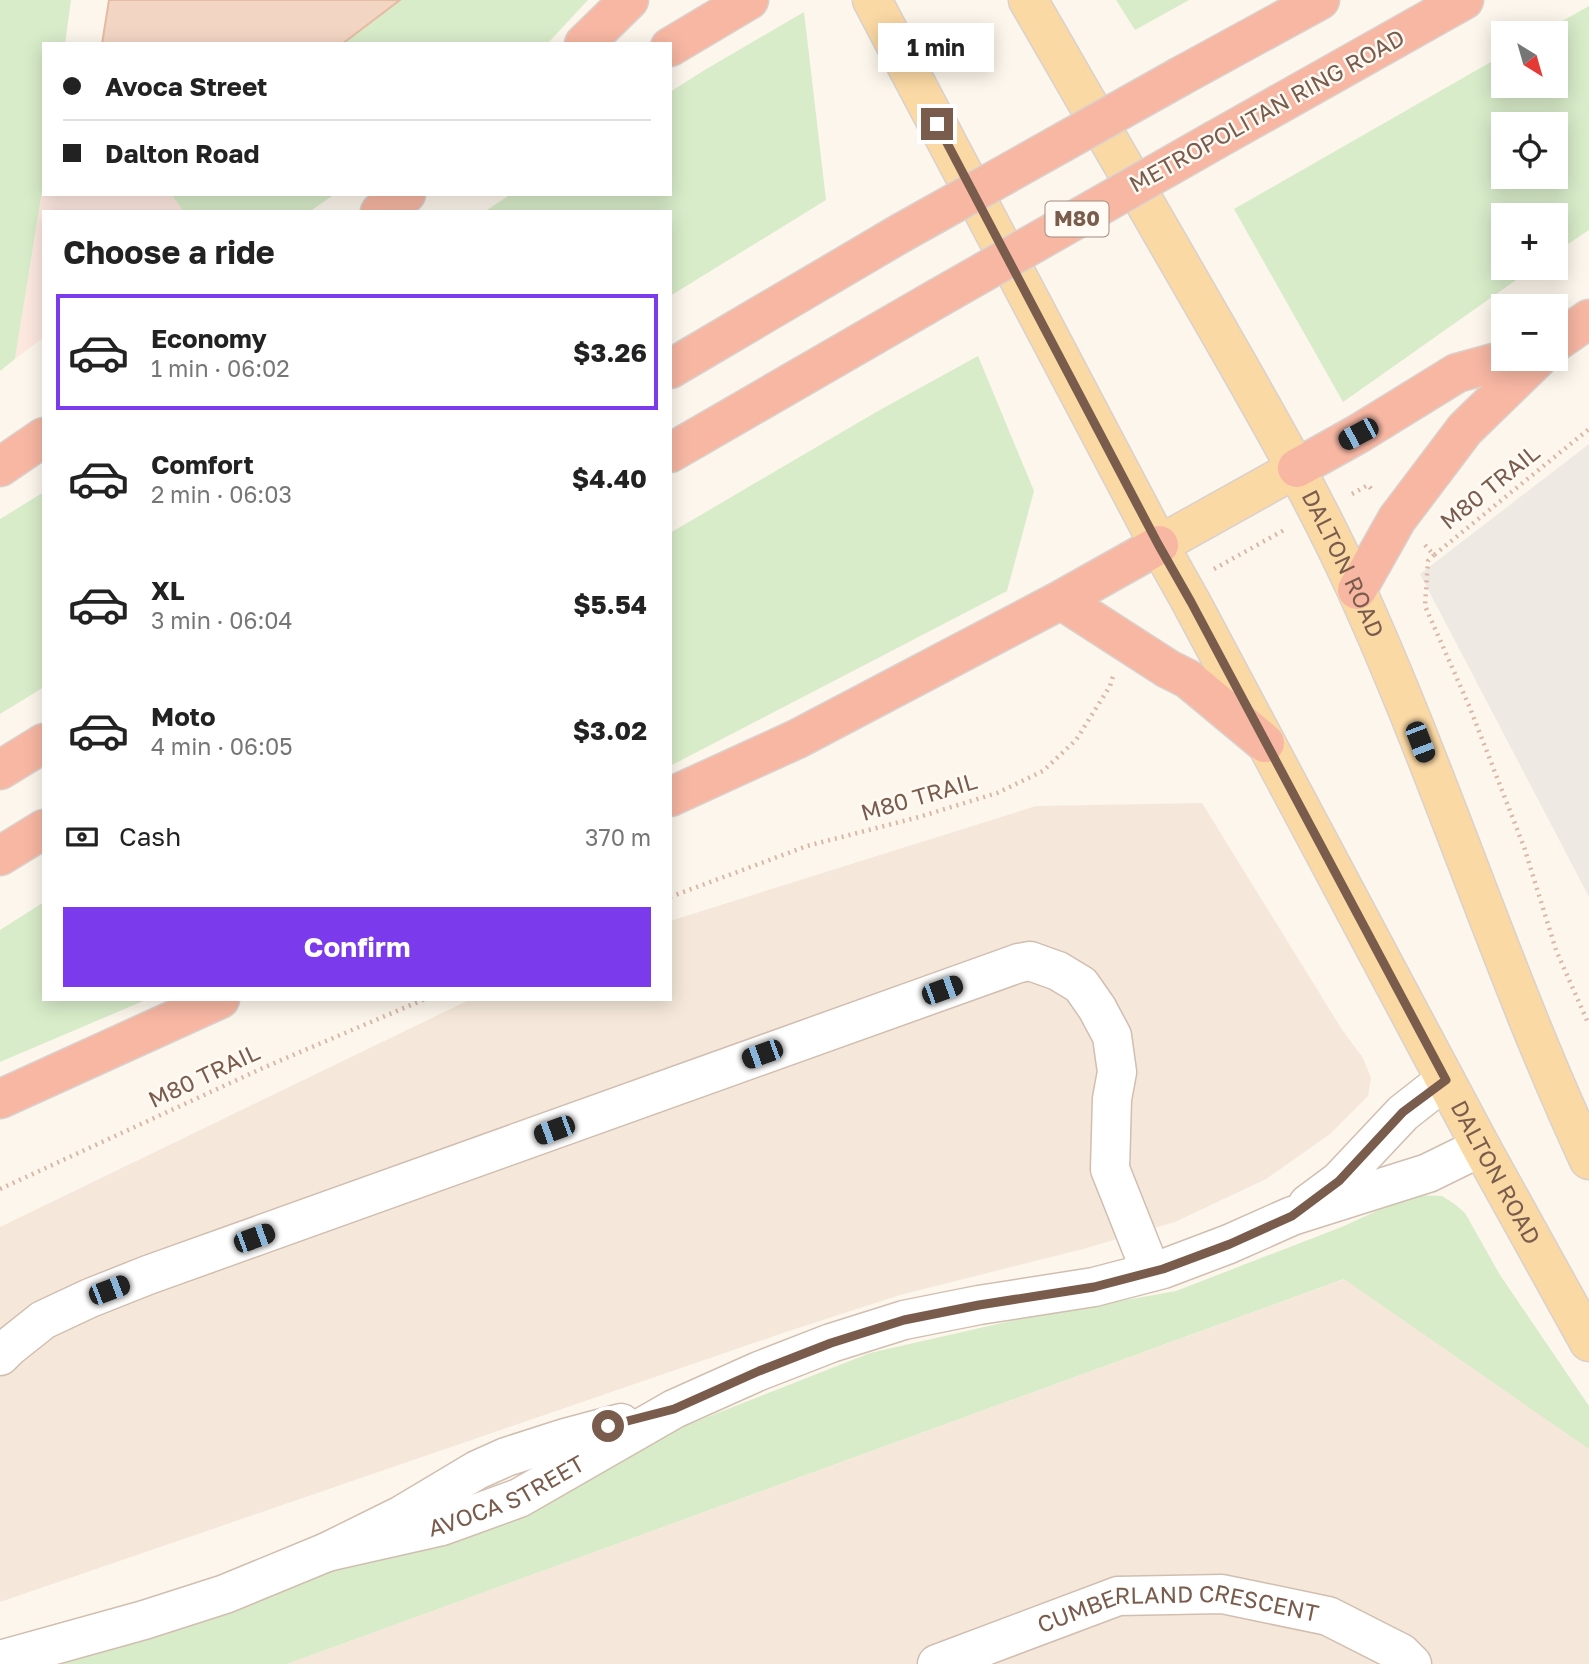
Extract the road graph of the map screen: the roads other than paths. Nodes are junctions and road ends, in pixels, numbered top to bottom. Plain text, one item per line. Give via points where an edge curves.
1 (629, 0) edge
2 (749, 0) edge
3 (872, 0) edge
4 (1028, 0) edge
5 (1320, 0) edge
6 (1464, 0) edge
7 (586, 42) edge
8 (672, 46) edge
9 (403, 196) edge
10 (383, 210) edge
11 (1589, 319) edge
12 (1568, 334) edge
13 (1491, 364) edge
14 (672, 368) edge
15 (1525, 371) edge
16 (42, 439) edge
17 (672, 452) edge
18 (0, 467) edge
19 (1297, 468) junction
20 (1158, 544) junction
21 (1357, 590) junction
22 (1061, 600) junction
23 (1265, 743) junction
24 (42, 744) edge
25 (0, 770) edge
26 (672, 796) edge
27 (42, 830) edge
28 (0, 856) edge
29 (216, 1001) edge
30 (1446, 1080) junction
31 (0, 1099) edge
32 (1481, 1147) junction
33 (1589, 1160) edge
34 (1292, 1216) junction
35 (1150, 1272) junction
36 (1589, 1342) edge
37 (0, 1356) edge
38 (0, 1660) edge
39 (937, 1664) edge
40 (1412, 1664) edge

1 - 7 highway
2 - 8 highway
3 - 20 main road, DALTON ROAD
4 - 19 main road, DALTON ROAD
5 - 14 highway, bridge via 901,233
6 - 17 highway, METROPOLITAN RING ROAD / M80, bridge
9 - 10 highway
11 - 12 highway
13 - 19 highway via 1457,373
15 - 21 highway via 1465,429 1396,519
16 - 18 highway
19 - 20 main road
19 - 21 main road, DALTON ROAD
20 - 22 highway
20 - 23 main road, DALTON ROAD
21 - 33 main road, DALTON ROAD
22 - 23 highway via 1188,679
22 - 26 highway via 797,738
23 - 30 main road, DALTON ROAD
24 - 25 highway
27 - 28 highway
29 - 31 highway
30 - 32 main road, DALTON ROAD
30 - 34 street, AVOCA STREET via 1403,1112 1339,1181
32 - 34 street, AVOCA STREET via 1428,1173
32 - 36 main road, DALTON ROAD
34 - 35 street, AVOCA STREET
35 - 37 street via 1111,1169 1117,1072 1112,1036 1081,985 1030,961 113,1289 43,1320
35 - 38 street, AVOCA STREET via 1094,1287 904,1320 831,1343 674,1409 565,1438 477,1469 400,1516 225,1594
39 - 40 street, CUMBERLAND CRESCENT via 1118,1596 1222,1594 1328,1616 1401,1653

